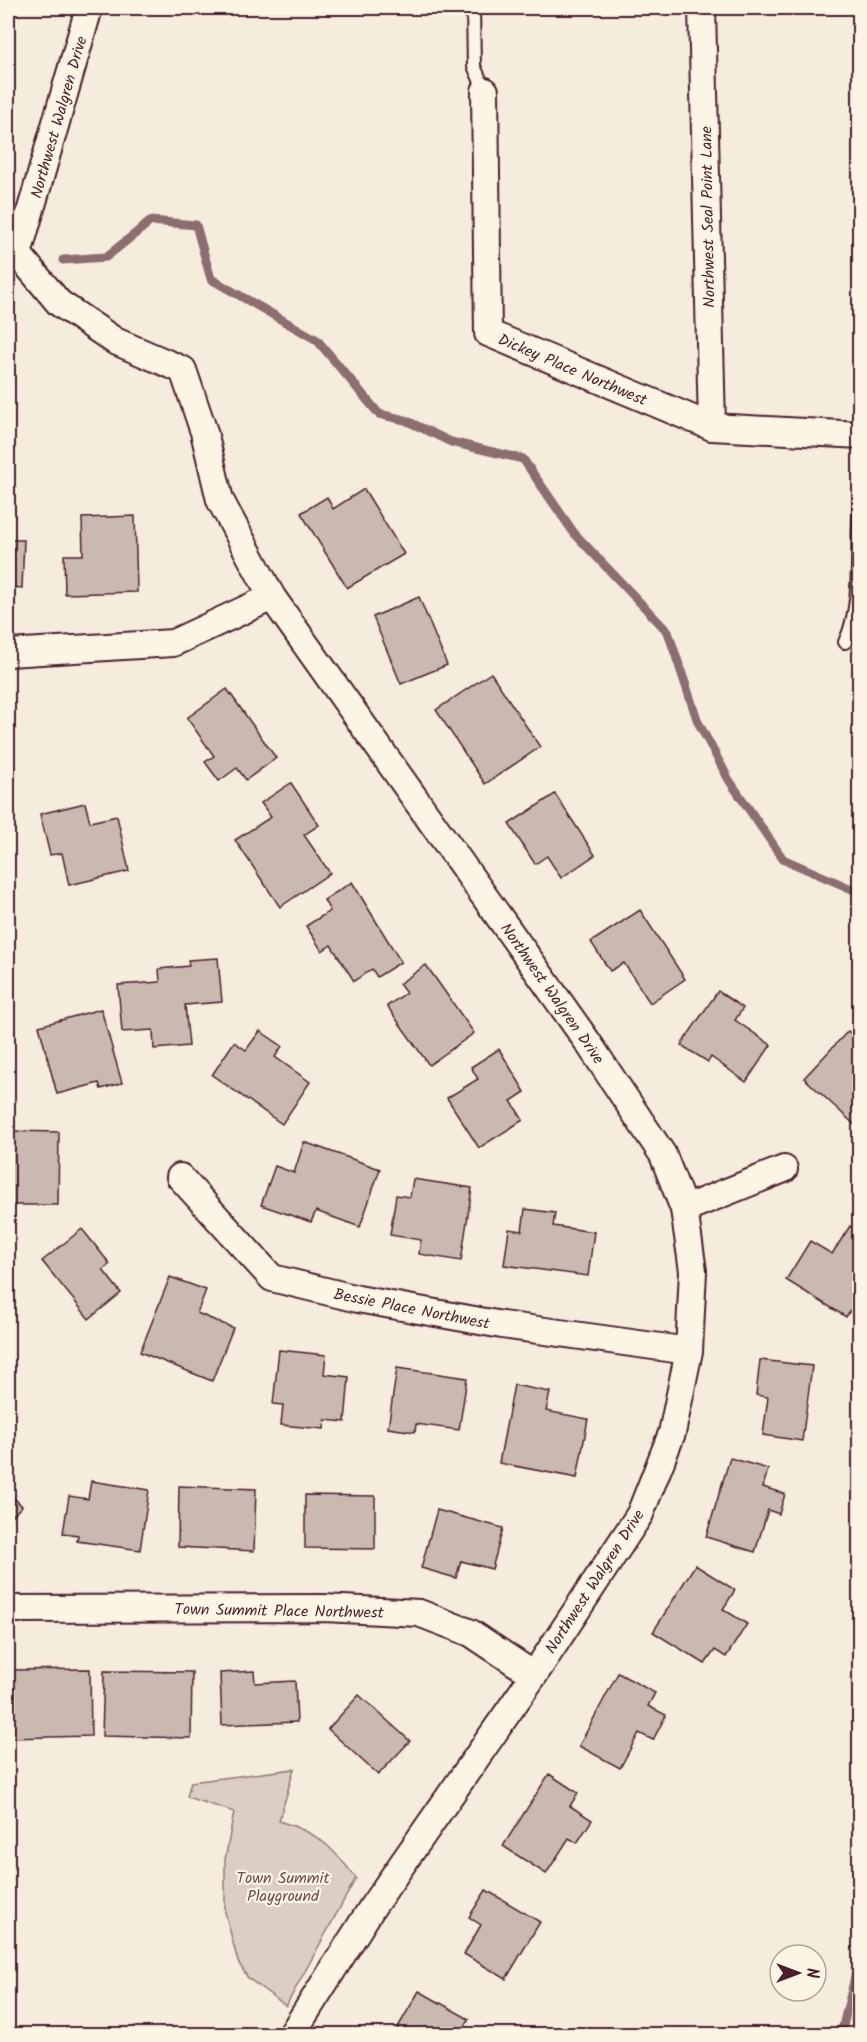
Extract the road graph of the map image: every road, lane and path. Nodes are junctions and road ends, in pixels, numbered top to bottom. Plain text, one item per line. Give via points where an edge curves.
1 (89, 8) edge
2 (473, 8) edge
3 (702, 8) edge
4 (485, 91) joint
5 (712, 427) junction
6 (860, 435) edge
7 (860, 506) edge
8 (272, 597) junction
9 (845, 642) dead end
10 (8, 653) edge
11 (784, 1169) dead end
12 (180, 1177) dead end
13 (684, 1209) junction
14 (689, 1351) junction
15 (8, 1609) edge
16 (534, 1675) junction
17 (292, 2034) edge

1 - 8 street, Northwest Walgren Drive via 18,254 59,303 115,341 183,370 204,432 220,500
2 - 4 lane via 474,66
3 - 5 street, Northwest Seal Point Lane
4 - 5 street, Dickey Place Northwest via 488,333
5 - 6 street, Dickey Place Northwest
7 - 9 lane via 851,631
8 - 10 street via 172,643
8 - 13 street, Northwest Walgren Drive via 587,1041 663,1155
11 - 13 street
12 - 14 street, Bessie Place Northwest via 272,1278 358,1299 502,1325
13 - 14 street, Northwest Walgren Drive via 693,1271
14 - 16 street, Northwest Walgren Drive via 672,1433 640,1514
15 - 16 street, Town Summit Place Northwest via 324,1608 419,1613 471,1633
16 - 17 street, Northwest Walgren Drive via 373,1906

